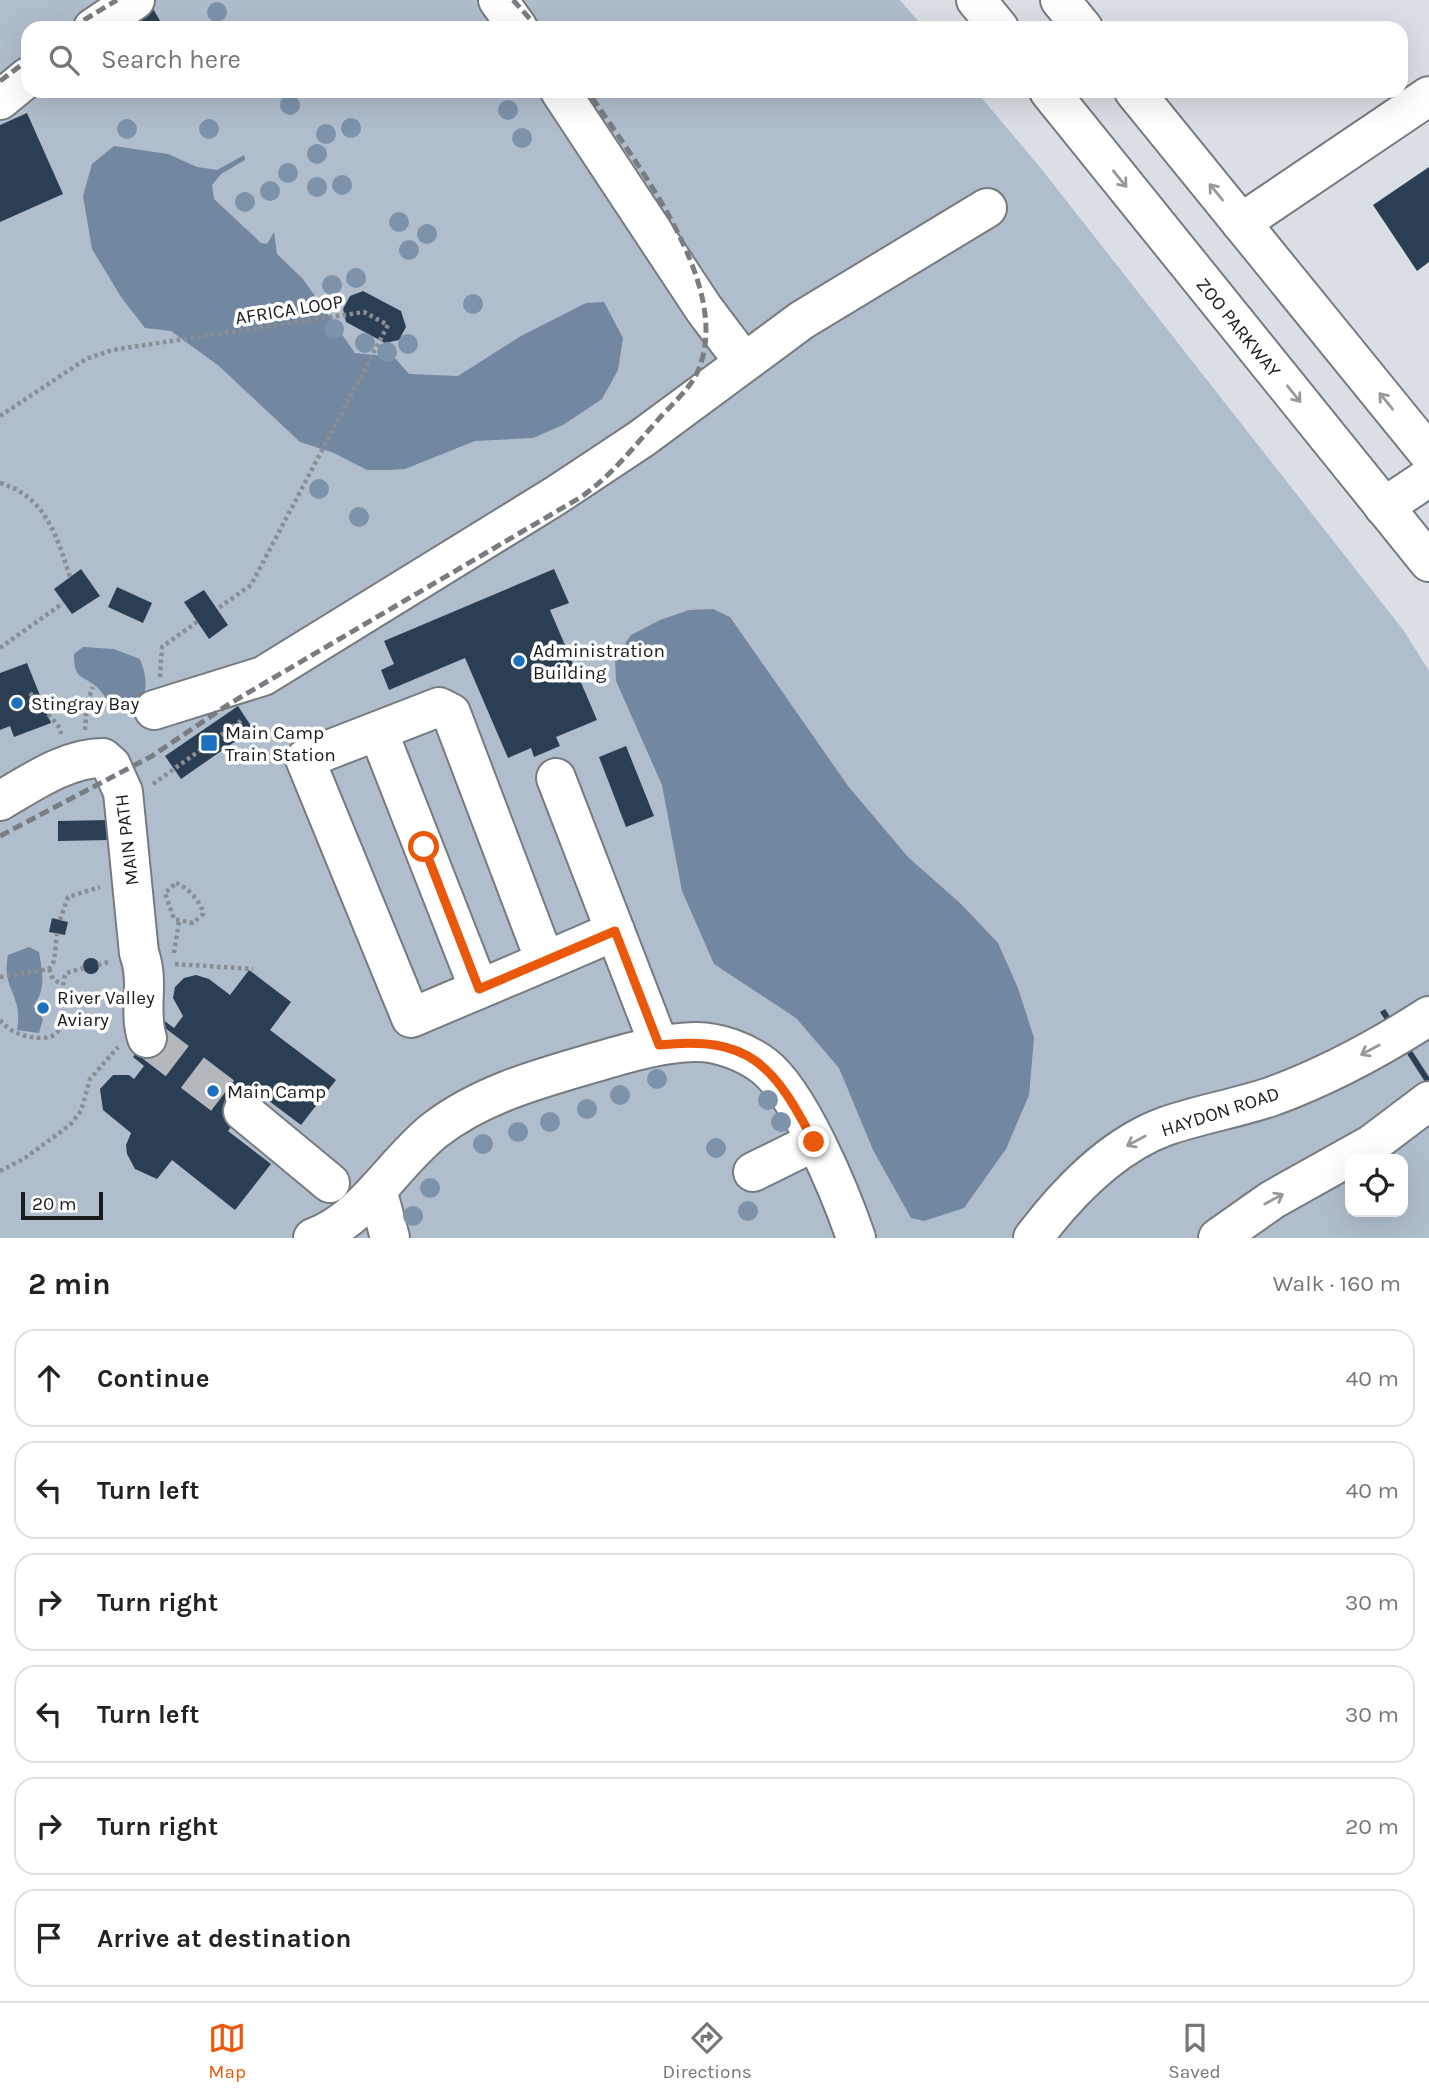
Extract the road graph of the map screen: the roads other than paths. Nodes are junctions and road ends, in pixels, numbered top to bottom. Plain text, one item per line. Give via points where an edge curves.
1 (135, 0) edge
2 (498, 0) edge
3 (976, 0) edge
4 (1060, 0) edge
5 (104, 21) edge
6 (513, 21) edge
7 (993, 21) edge
8 (1077, 21) edge
9 (21, 84) edge
10 (1429, 96) edge
11 (565, 98) edge
12 (1055, 98) edge
13 (1140, 98) edge
14 (0, 100) edge
15 (987, 208) dead end
16 (1241, 223) junction
17 (744, 362) junction
18 (1429, 454) edge
19 (1429, 477) edge
20 (1384, 507) junction
21 (1429, 562) edge
22 (157, 696) road end
23 (378, 731) junction
24 (556, 778) dead end
25 (0, 801) edge
26 (615, 931) junction
27 (545, 961) junction
28 (479, 989) junction
29 (1429, 1016) edge
30 (144, 1029) road end
31 (659, 1045) junction
32 (1429, 1101) edge
33 (243, 1111) tunnel mouth
34 (814, 1142) junction
35 (753, 1172) dead end
36 (330, 1183) dead end
37 (378, 1193) junction
38 (313, 1238) edge
39 (390, 1238) edge
40 (856, 1238) edge
41 (1033, 1238) edge
42 (1219, 1238) edge

1 - 5 street
2 - 6 street
3 - 7 street
4 - 8 street
9 - 14 street
10 - 16 street
11 - 17 street
12 -> 20 street, ZOO PARKWAY
16 -> 13 street
15 - 17 street via 802,320
18 -> 16 street
17 - 22 street via 566,489 263,676
19 - 20 street
20 - 21 street, ZOO PARKWAY
23 - 27 street via 439,707 452,713
23 - 28 street
23 - 28 street via 305,760 411,1018
24 - 26 street
25 - 30 street, MAIN PATH via 78,762 103,758 111,765 123,792 139,953 144,965
26 - 27 street
26 - 31 street
27 - 28 street
29 -> 41 street, HAYDON ROAD via 1336,1068 1273,1096 1164,1127 1124,1148 1086,1178
31 - 34 street via 697,1041 731,1048 764,1066 789,1095
31 - 37 street via 492,1096 438,1128 405,1155
42 -> 32 street via 1272,1200 1372,1144
33 - 36 street
34 - 35 street
34 - 40 street
37 - 38 street
37 - 39 street

